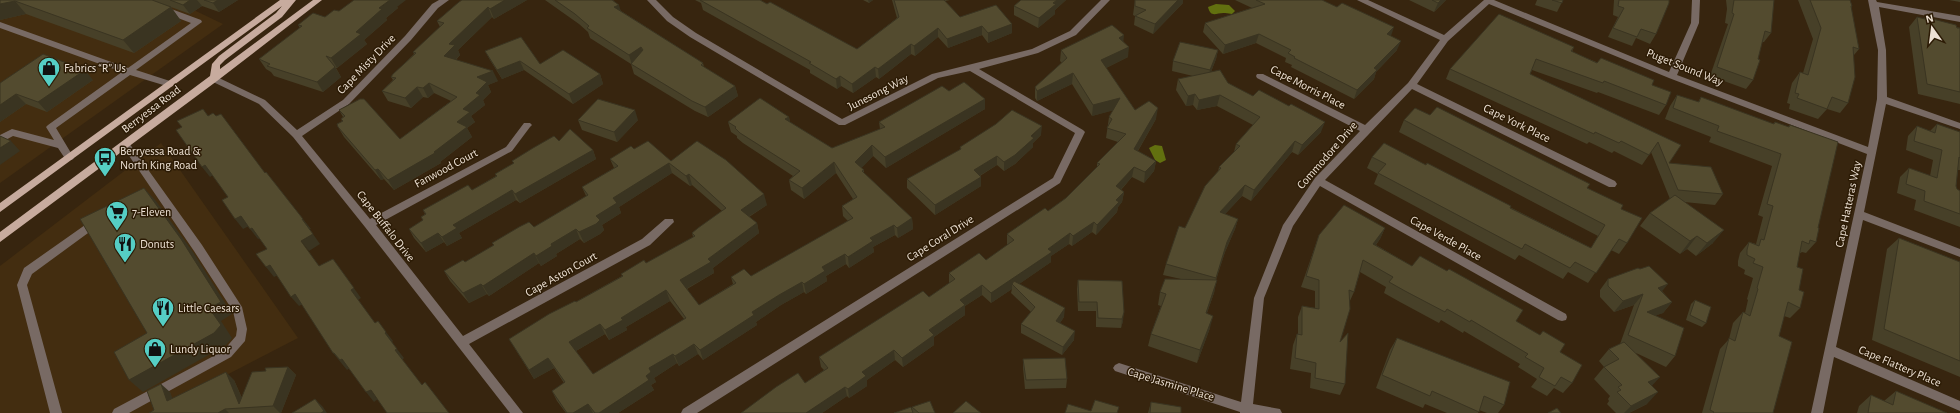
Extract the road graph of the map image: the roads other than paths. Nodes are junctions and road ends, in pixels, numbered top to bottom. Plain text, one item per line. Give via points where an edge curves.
1 (139, 0) edge
2 (285, 0) edge
3 (292, 0) edge
4 (318, 0) edge
5 (444, 0) edge
6 (651, 0) edge
7 (1106, 0) edge
8 (1361, 0) edge
9 (1696, 0) edge
10 (1489, 1) edge
11 (1873, 2) edge
12 (1960, 19) edge
13 (0, 25) edge
14 (1445, 38) junction
15 (971, 68) junction
16 (129, 71) junction
17 (1260, 76) dead end
18 (1672, 76) junction
19 (214, 78) junction
20 (170, 84) junction
21 (1411, 85) junction
22 (1882, 99) junction
23 (527, 125) dead end
24 (1960, 126) edge
25 (1366, 130) junction
26 (296, 135) junction
27 (0, 140) edge
28 (60, 145) junction
29 (126, 145) junction
30 (1872, 152) junction
31 (69, 158) junction
32 (1318, 182) junction
33 (1612, 184) dead end
34 (1, 207) edge
35 (1859, 214) junction
36 (103, 216) edge
37 (669, 222) dead end
38 (369, 224) junction
39 (10, 231) junction
40 (0, 238) edge
41 (0, 242) edge
42 (1960, 253) edge
43 (1562, 317) dead end
44 (461, 343) junction
45 (1831, 350) junction
46 (1119, 368) dead end
47 (1960, 406) edge
48 (1246, 410) edge
49 (56, 413) edge
50 (118, 413) edge
51 (517, 413) edge
52 (687, 413) edge
53 (1276, 413) edge
54 (1817, 413) edge

1 - 16 street via 198,22
2 - 20 main road, Berryessa Road
3 - 19 main road via 279,14 222,58 216,64
4 - 19 main road, Berryessa Road
5 - 26 street, Cape Misty Drive via 435,6 346,102
6 - 15 street, Junesong Way via 670,19 694,35 842,123 935,76
7 - 15 street, Junesong Way via 1073,33 1036,51
8 - 14 street
9 - 18 street via 1695,23
10 - 14 street, Commodore Drive
10 - 18 street, Puget Sound Way
11 - 12 street
11 - 22 street, Cape Hatteras Way via 1882,50
13 - 16 street
14 - 21 street, Commodore Drive
15 - 52 street, Cape Coral Drive via 1080,132 1057,180
16 - 20 street
16 - 28 street via 51,127
17 - 25 street, Cape Morris Place
18 - 30 street, Puget Sound Way
19 - 26 street, Cape Buffalo Drive via 262,102
19 - 29 main road, Berryessa Road
20 - 31 main road, Berryessa Road
21 - 25 street, Commodore Drive
21 - 33 street, Cape York Place
22 - 24 street
22 - 30 street, Cape Hatteras Way
23 - 38 street, Fanwood Court via 509,149
25 - 32 street, Commodore Drive
26 - 38 street, Cape Buffalo Drive
27 - 28 street via 12,132
28 - 31 street
29 - 39 main road, Berryessa Road
29 - 50 street via 150,184 238,310 242,329 241,338 227,354
30 - 35 street, Cape Hatteras Way
31 - 34 main road, Berryessa Road
32 - 43 street, Cape Verde Place
32 - 48 street, Commodore Drive via 1288,225 1259,298
35 - 42 street
35 - 45 street, Cape Hatteras Way
36 - 49 street via 28,271 22,285
37 - 44 street, Cape Aston Court via 646,242
38 - 44 street, Cape Buffalo Drive
39 - 40 main road, Berryessa Road
39 - 41 main road
44 - 51 street, Cape Buffalo Drive
45 - 47 street, Cape Flattery Place
45 - 54 street, Cape Hatteras Way
46 - 48 street, Cape Jasmine Place
48 - 53 street, Cape Jasmine Place

